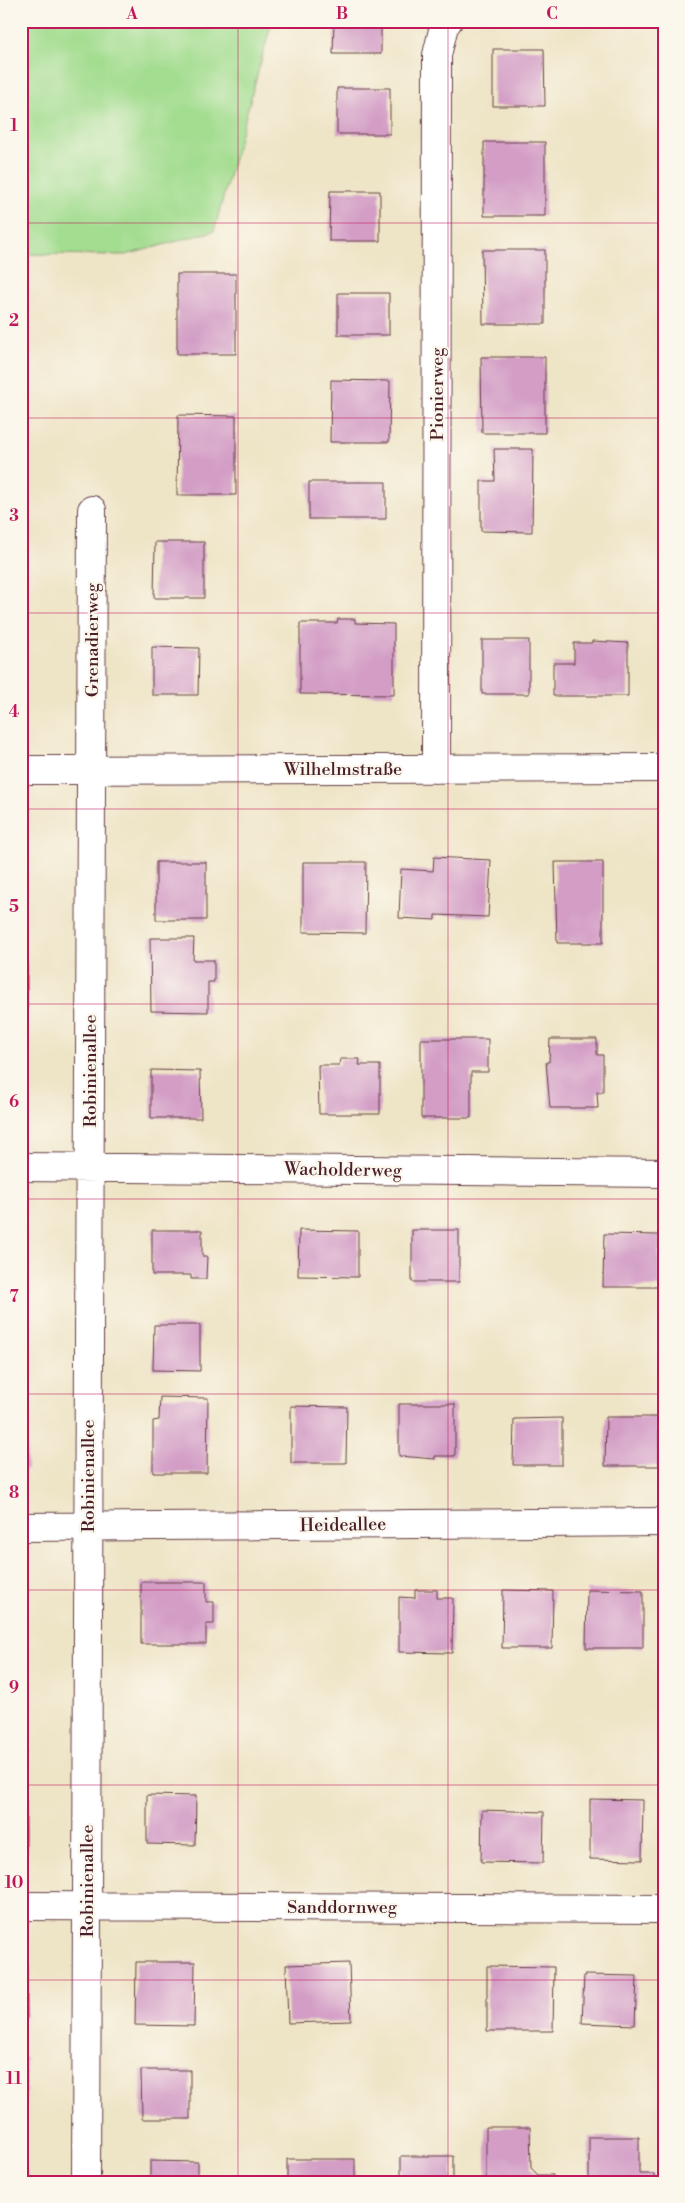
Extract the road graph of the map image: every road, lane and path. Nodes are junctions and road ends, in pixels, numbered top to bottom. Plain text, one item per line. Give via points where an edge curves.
1 (448, 21) edge
2 (92, 510) dead end
3 (664, 768) edge
4 (436, 769) junction
5 (21, 770) edge
6 (91, 770) junction
7 (21, 1167) edge
8 (89, 1167) junction
9 (664, 1173) edge
10 (664, 1522) edge
11 (21, 1527) edge
12 (88, 1527) junction
13 (87, 1905) junction
14 (21, 1906) edge
15 (664, 1909) edge
16 (86, 2182) edge

1 - 4 street, Pionierweg via 437,55
2 - 6 street, Grenadierweg
3 - 4 street, Wilhelmstraße
4 - 6 street, Wilhelmstraße
5 - 6 street, Wilhelmstraße
6 - 8 street, Robinienallee
7 - 8 street, Wacholderweg
8 - 9 street, Wacholderweg
8 - 12 street, Robinienallee
10 - 12 street, Heideallee
11 - 12 street, Heideallee
12 - 13 street, Robinienallee
13 - 14 street, Sanddornweg
13 - 15 street, Sanddornweg
13 - 16 street, Robinienallee

